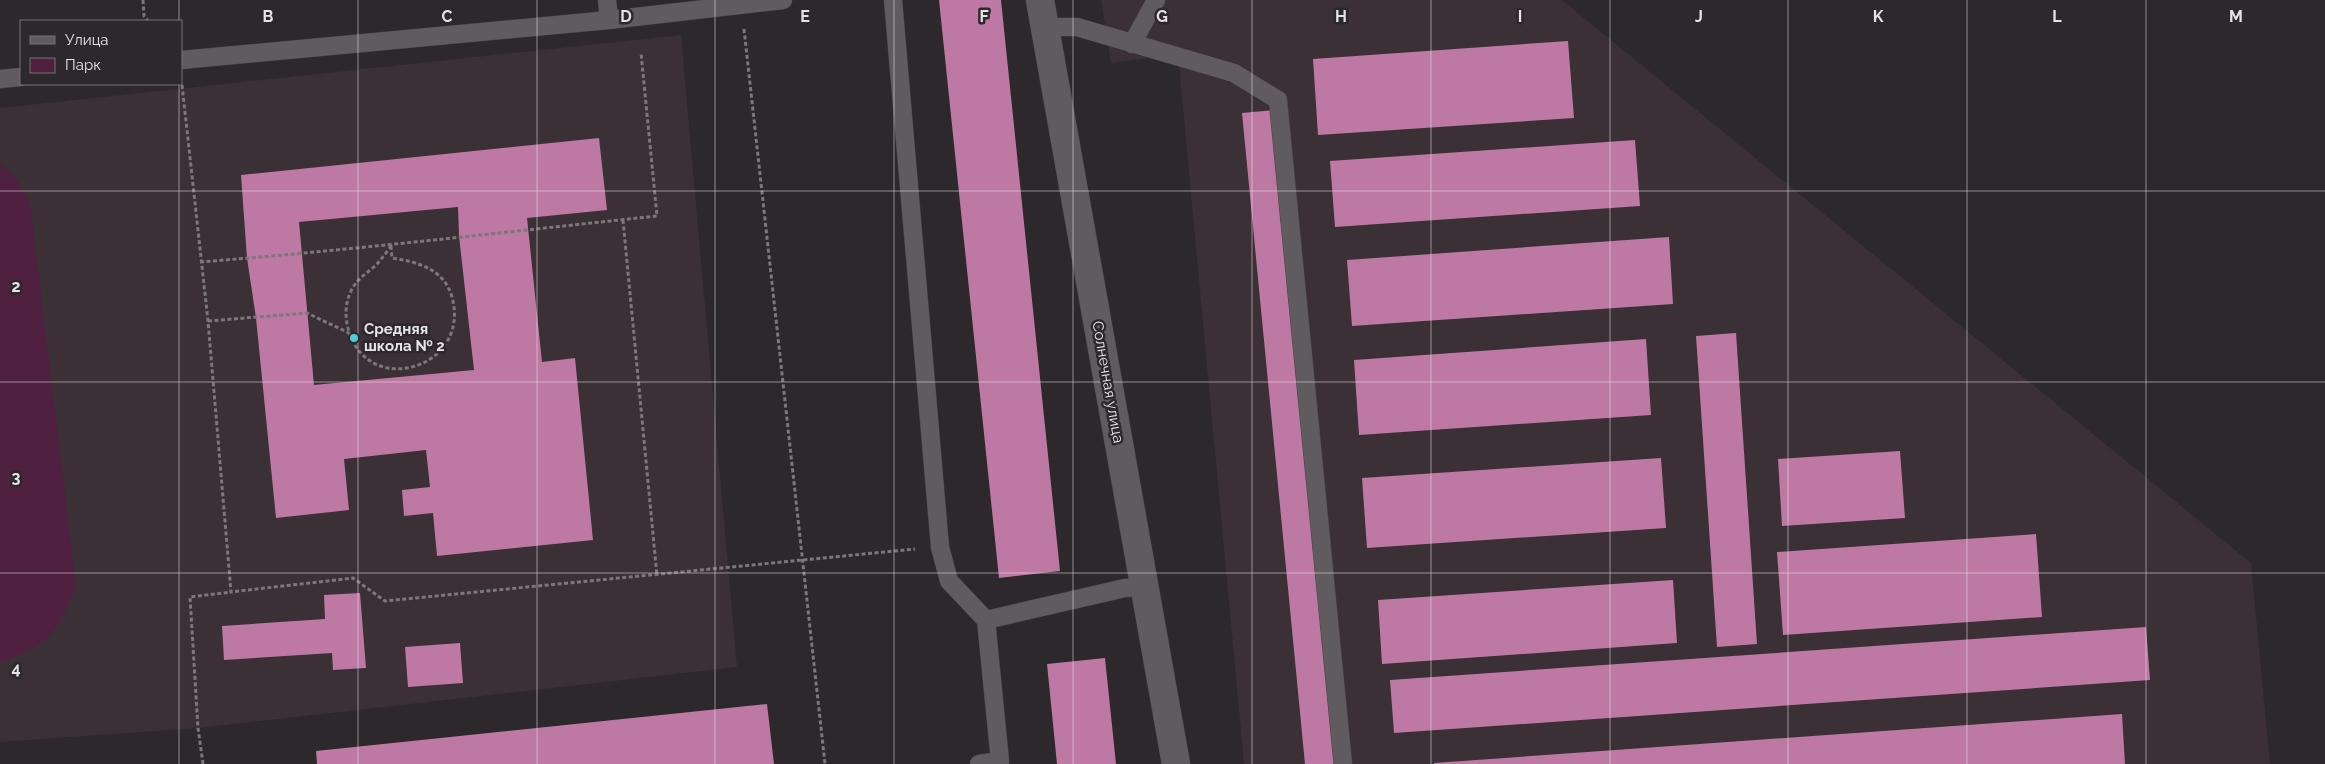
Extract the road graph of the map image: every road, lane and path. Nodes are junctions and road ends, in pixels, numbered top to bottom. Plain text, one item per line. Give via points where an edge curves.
1 (142, 0) edge
2 (607, 0) edge
3 (783, 0) edge
4 (892, 0) edge
5 (1040, 0) edge
6 (1156, 0) edge
7 (741, 4) junction
8 (147, 20) edge
9 (609, 20) junction
10 (1045, 27) junction
11 (1132, 44) junction
12 (641, 53) dead end
13 (182, 60) edge
14 (20, 77) edge
15 (0, 79) edge
16 (182, 85) edge
17 (623, 220) junction
18 (391, 246) junction
19 (200, 262) junction
20 (208, 321) junction
21 (350, 333) junction
22 (940, 546) junction
23 (801, 560) junction
24 (657, 576) junction
25 (1145, 587) junction
26 (231, 592) junction
27 (986, 620) junction
28 (1000, 763) edge
29 (203, 764) edge
30 (825, 764) edge
31 (979, 764) edge
32 (1176, 764) edge
33 (1344, 764) edge

1 - 8 path
2 - 9 lane
3 - 7 lane
4 - 22 lane
5 - 10 street, Солнечная улица
6 - 11 lane
7 - 9 lane
7 - 23 path
9 - 13 lane
10 - 11 lane via 1077,27
10 - 25 street, Солнечная улица
11 - 33 lane via 1234,73 1278,100
12 - 17 path via 657,216
14 - 15 lane
16 - 19 path
17 - 18 path
17 - 24 path
18 - 19 path
18 - 21 path via 352,290 346,306 346,324
18 - 21 path via 392,258 427,266 450,292 455,309 454,328 447,345 434,358 417,367 399,370 380,366 365,356
19 - 20 path
20 - 21 path via 307,313
20 - 26 path
22 - 23 path
22 - 27 lane via 949,581
23 - 24 path
23 - 30 path
24 - 26 path via 385,601 353,578
25 - 27 lane via 1124,588
25 - 32 street, Солнечная улица
26 - 29 path via 190,597
27 - 28 lane
28 - 31 lane

